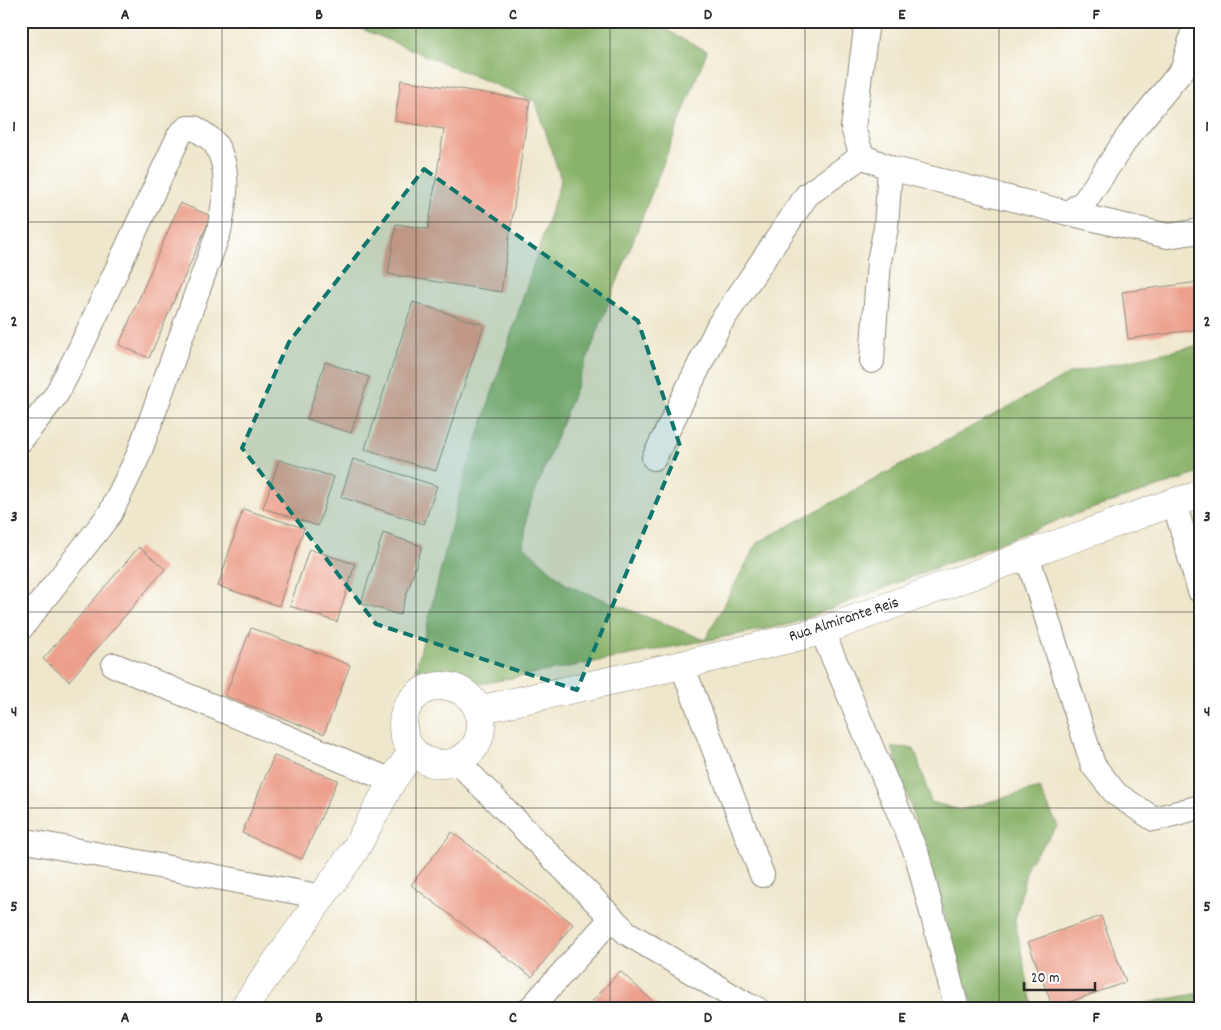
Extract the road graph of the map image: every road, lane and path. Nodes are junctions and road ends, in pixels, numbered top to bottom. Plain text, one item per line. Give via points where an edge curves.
1 (867, 21) edge
2 (1196, 21) edge
3 (862, 156) junction
4 (890, 168) junction
5 (1068, 213) junction
6 (1200, 231) edge
7 (872, 361) dead end
8 (21, 440) edge
9 (654, 458) dead end
10 (1187, 499) edge
11 (1027, 555) junction
12 (1200, 591) edge
13 (21, 628) edge
14 (822, 631) junction
15 (682, 665) junction
16 (114, 666) dead end
17 (478, 710) junction
18 (413, 751) junction
19 (457, 761) junction
20 (392, 780) junction
21 (1200, 807) edge
22 (21, 840) edge
23 (762, 875) dead end
24 (323, 897) junction
25 (612, 918) junction
26 (243, 1009) edge
27 (530, 1009) edge
28 (757, 1009) edge
29 (957, 1009) edge

1 - 3 street via 853,128
2 - 5 street via 1183,69 1129,135 1085,201
3 - 4 street
3 - 9 street via 807,195 719,326
4 - 5 street
4 - 7 street
5 - 6 street via 1168,236
8 - 13 street via 56,395 79,352 180,134 187,128 195,128 216,144 224,163 225,197 219,231 124,488 110,514
10 - 11 main road, Rua Almirante Reis
10 - 12 street
11 - 14 main road, Rua Almirante Reis
11 - 21 street via 1093,765 1116,794 1154,819
14 - 15 main road, Rua Almirante Reis
14 - 29 street via 918,855
15 - 17 main road, Rua Almirante Reis
15 - 23 street
16 - 20 street
17 - 18 main road via 462,691 438,685 426,689 408,705 403,716 402,728
17 - 19 main road via 481,722 476,745
18 - 19 main road via 433,763
18 - 20 main road
19 - 25 street
20 - 24 main road via 355,850
22 - 24 street
24 - 26 main road
25 - 27 street
25 - 28 street via 627,933

